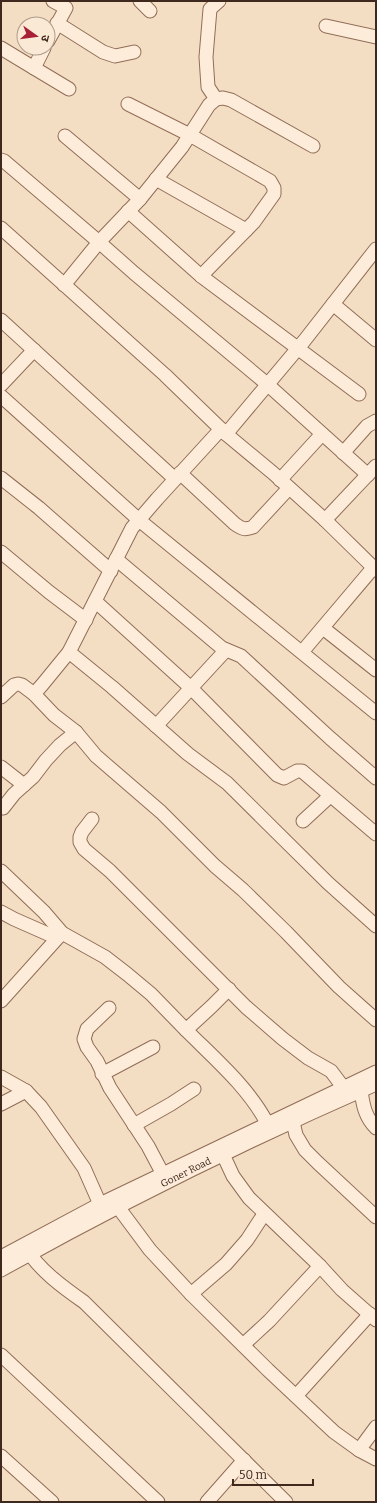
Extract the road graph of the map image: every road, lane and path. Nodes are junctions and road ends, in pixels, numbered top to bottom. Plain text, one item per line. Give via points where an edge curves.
1 (53, 1) edge
2 (140, 1) edge
3 (219, 1) edge
4 (68, 4) edge
5 (150, 11) dead end
6 (57, 23) joint
7 (326, 26) dead end
8 (376, 37) edge
9 (1, 48) edge
10 (134, 52) dead end
11 (40, 56) edge
12 (34, 68) junction
13 (69, 89) dead end
14 (216, 100) junction
15 (128, 104) dead end
16 (190, 135) junction
17 (64, 136) dead end
18 (313, 146) dead end
19 (1, 160) edge
20 (156, 180) junction
21 (140, 199) junction
22 (128, 211) junction
23 (1, 228) edge
24 (246, 230) junction
25 (99, 242) junction
26 (376, 249) edge
27 (201, 276) junction
28 (64, 285) junction
29 (333, 304) junction
30 (1, 320) edge
31 (376, 340) edge
32 (298, 349) junction
33 (34, 350) junction
34 (267, 384) junction
35 (1, 385) edge
36 (359, 394) dead end
37 (1, 396) edge
38 (376, 421) edge
39 (223, 431) junction
40 (322, 434) junction
41 (343, 453) junction
42 (373, 470) edge
43 (177, 476) junction
44 (1, 478) edge
45 (285, 484) junction
46 (139, 520) junction
47 (325, 520) junction
48 (1, 552) edge
49 (114, 565) junction
50 (375, 569) edge
51 (95, 601) junction
52 (86, 620) junction
53 (323, 628) junction
54 (226, 650) junction
55 (69, 652) junction
56 (302, 652) junction
57 (376, 670) edge
58 (191, 688) junction
59 (34, 694) junction
60 (1, 697) edge
61 (376, 713) edge
62 (156, 726) junction
63 (76, 732) junction
64 (1, 767) edge
65 (376, 778) edge
66 (24, 785) junction
67 (330, 796) junction
68 (3, 808) dead end
69 (92, 819) dead end
70 (303, 821) dead end
71 (376, 834) edge
72 (1, 871) edge
73 (1, 912) edge
74 (376, 926) edge
75 (59, 936) junction
76 (228, 989) junction
77 (4, 993) edge
78 (109, 1008) dead end
79 (376, 1020) edge
80 (186, 1030) junction
81 (152, 1047) dead end
82 (376, 1072) edge
83 (102, 1074) junction
84 (1, 1077) edge
85 (376, 1084) edge
86 (343, 1087) junction
87 (194, 1089) dead end
88 (26, 1091) junction
89 (361, 1091) junction
90 (1, 1104) edge
91 (293, 1122) junction
92 (268, 1123) junction
93 (134, 1125) junction
94 (376, 1128) edge
95 (221, 1150) junction
96 (165, 1178) junction
97 (118, 1207) junction
98 (102, 1209) junction
99 (264, 1214) junction
100 (376, 1217) edge
101 (27, 1249) junction
102 (1, 1257) edge
103 (320, 1266) junction
104 (1, 1270) edge
105 (191, 1294) junction
106 (373, 1317) edge
107 (243, 1345) junction
108 (1, 1355) edge
109 (296, 1396) junction
110 (376, 1427) edge
111 (359, 1450) junction
112 (1, 1456) edge
113 (376, 1459) edge
114 (244, 1460) junction
115 (52, 1502) edge
116 (158, 1502) edge
117 (207, 1502) edge
118 (286, 1502) edge

1 - 4 street
2 - 5 street
3 - 14 street via 210,9 206,57 208,87
4 - 6 street
6 - 10 street via 103,52 115,56
7 - 8 street
9 - 12 street
11 - 12 street
12 - 13 street
14 - 16 street via 209,106
14 - 18 street via 231,100
15 - 16 street
16 - 20 street
16 - 24 street via 270,181 274,194
17 - 21 street
19 - 25 street
20 - 21 street
20 - 24 street
21 - 22 street
22 - 25 street
22 - 27 street
23 - 28 street
24 - 27 street
25 - 28 street
25 - 34 street
26 - 29 street
27 - 32 street
28 - 39 street via 165,375
29 - 31 street
29 - 32 street
30 - 33 street
32 - 34 street
32 - 36 street
33 - 35 street
33 - 43 street
34 - 39 street
34 - 40 street
37 - 46 street
38 - 41 street via 367,426
39 - 43 street
39 - 45 street
40 - 41 street
40 - 45 street
41 - 42 street
42 - 47 street
43 - 45 street via 235,524 247,529 253,527
43 - 46 street
44 - 49 street
45 - 47 street
46 - 49 street via 132,528
46 - 56 street
47 - 50 street
48 - 52 street
49 - 51 street
49 - 54 street
50 - 53 street
51 - 52 street
51 - 58 street
52 - 55 street
53 - 56 street
53 - 57 street
54 - 58 street
54 - 65 street via 240,656
55 - 59 street
55 - 62 street
56 - 61 street
58 - 62 street
58 - 67 street via 276,775 284,778 302,771
59 - 60 street via 18,684
59 - 63 street via 54,715
62 - 74 street via 227,783 328,883
63 - 66 street via 60,745
63 - 79 street via 96,756 161,812 286,932 338,987
64 - 66 street
66 - 68 street
67 - 70 street
67 - 71 street
69 - 76 street via 80,837 84,849 110,871
72 - 75 street via 44,912
73 - 75 street
75 - 77 street
75 - 80 street via 105,957 151,994
76 - 80 street
76 - 86 street via 283,1039 331,1071
78 - 83 street via 87,1029 84,1039
80 - 92 street via 250,1096
81 - 83 street
82 - 86 street, Goner Road
83 - 93 street
84 - 88 street
85 - 89 street, Goner Road
86 - 92 street, Goner Road
87 - 93 street
88 - 90 street
88 - 98 street via 41,1107 84,1168
89 - 91 street, Goner Road
89 - 94 street via 363,1107
91 - 95 street, Goner Road
91 - 100 street via 296,1135 305,1150
92 - 95 street, Goner Road
93 - 96 street
95 - 96 street, Goner Road
95 - 99 street via 237,1182
96 - 97 street, Goner Road
96 - 98 street, Goner Road
97 - 98 street, Goner Road
97 - 105 street via 150,1250
98 - 101 street, Goner Road
99 - 103 street
99 - 105 street via 247,1240 226,1264
101 - 102 street, Goner Road
101 - 104 street, Goner Road
101 - 114 street via 60,1285 84,1302
103 - 106 street via 342,1290
103 - 107 street
105 - 107 street
106 - 109 street
107 - 109 street
108 - 116 street
109 - 111 street via 334,1432
110 - 111 street
111 - 113 street
112 - 115 street
114 - 117 street
114 - 118 street

